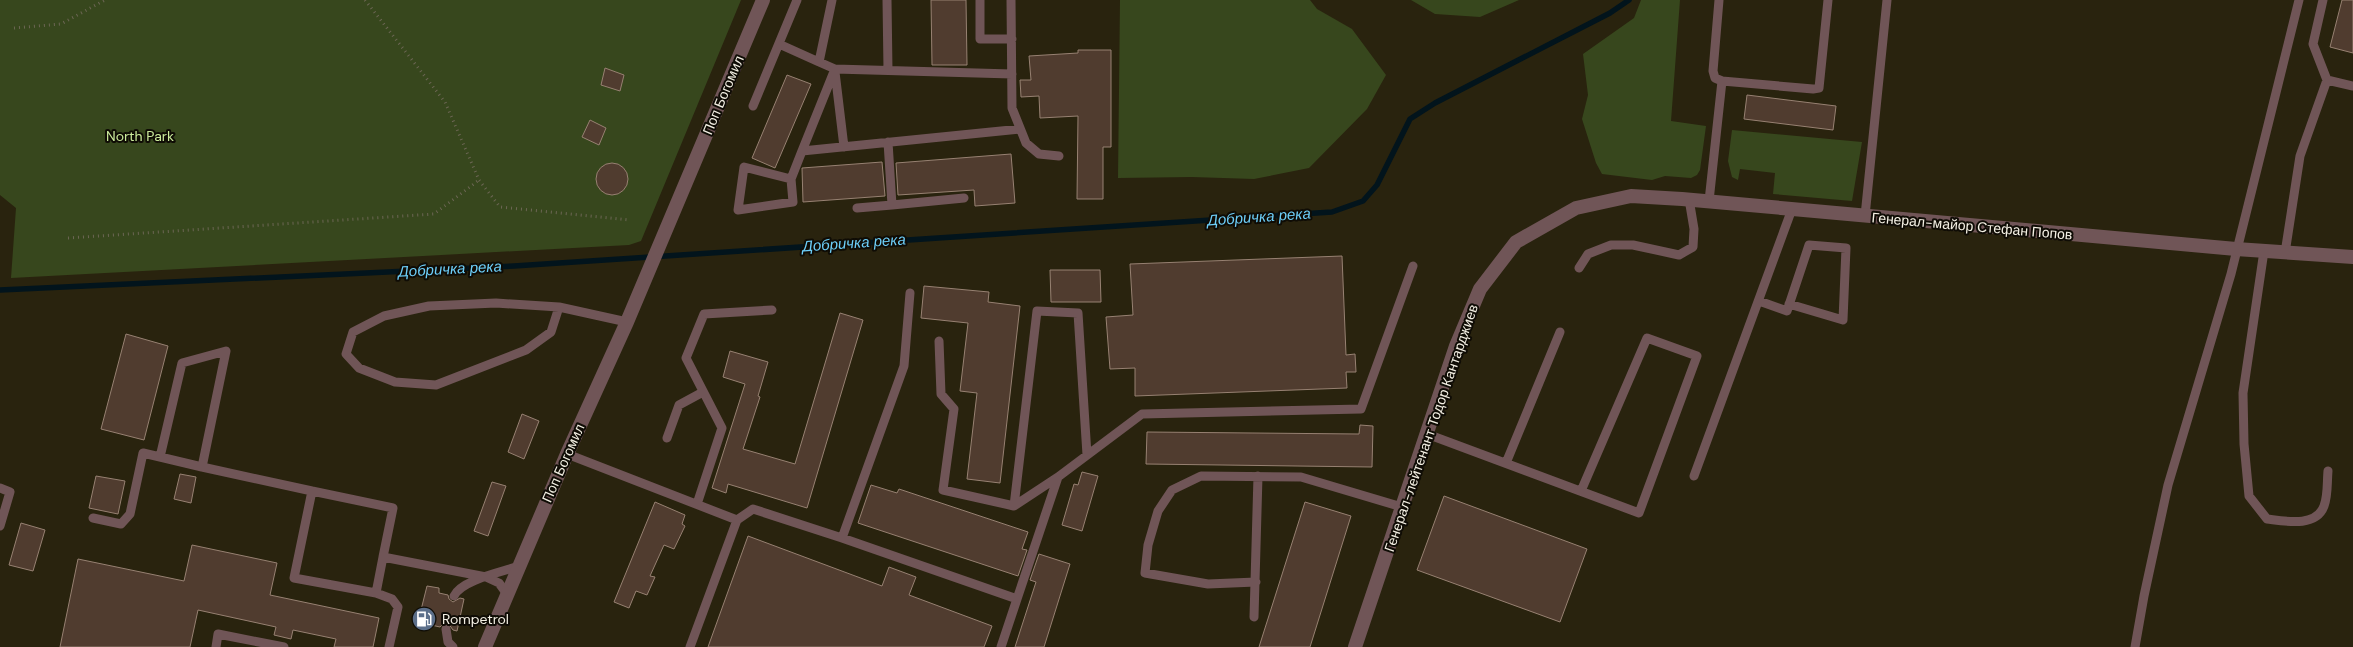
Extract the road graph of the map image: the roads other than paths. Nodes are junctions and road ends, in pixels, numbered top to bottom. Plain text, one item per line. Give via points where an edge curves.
1 (763, 0) edge
2 (797, 0) edge
3 (832, 0) edge
4 (887, 0) edge
5 (980, 0) edge
6 (1011, 0) edge
7 (1719, 0) edge
8 (1828, 0) edge
9 (1886, 0) edge
10 (2299, 0) edge
11 (2323, 0) edge
12 (1012, 39) junction
13 (779, 44) junction
14 (819, 62) junction
15 (835, 69) junction
16 (888, 70) junction
17 (1012, 74) junction
18 (2328, 80) junction
19 (1722, 82) junction
20 (2353, 86) edge
21 (753, 106) dead end
22 (1020, 129) junction
23 (888, 142) junction
24 (844, 146) junction
25 (802, 151) junction
26 (1059, 156) dead end
27 (791, 179) junction
28 (964, 198) dead end
29 (1689, 199) junction
30 (1709, 201) junction
31 (1592, 204) joint
32 (892, 205) junction
33 (858, 208) dead end
34 (1792, 209) junction
35 (1865, 216) junction
36 (2236, 249) junction
37 (2264, 251) junction
38 (2285, 253) junction
39 (2353, 257) edge
40 (1413, 266) dead end
41 (1579, 268) dead end
42 (910, 293) dead end
43 (1758, 301) junction
44 (1790, 304) junction
45 (559, 307) junction
46 (772, 310) dead end
47 (627, 322) junction
48 (1560, 332) dead end
49 (939, 341) dead end
50 (704, 392) junction
51 (1426, 434) junction
52 (667, 438) dead end
53 (567, 454) junction
54 (1087, 455) junction
55 (160, 457) junction
56 (1506, 463) junction
57 (202, 467) junction
58 (2328, 471) dead end
59 (1258, 476) junction
60 (1694, 476) dead end
61 (1058, 477) junction
62 (0, 488) edge
63 (312, 491) junction
64 (1581, 491) junction
65 (697, 504) junction
66 (1014, 506) junction
67 (1402, 507) junction
68 (93, 518) dead end
69 (737, 520) junction
70 (0, 526) edge
71 (842, 538) junction
72 (383, 557) junction
73 (519, 566) junction
74 (486, 577) junction
75 (1256, 582) junction
76 (376, 593) junction
77 (507, 594) junction
78 (454, 596) dead end
79 (1017, 599) junction
80 (1254, 617) dead end
81 (446, 629) dead end
82 (216, 647) edge
83 (284, 647) edge
84 (389, 647) edge
85 (453, 647) edge
86 (485, 647) edge
87 (690, 647) edge
88 (1001, 647) edge
89 (1355, 647) edge
90 (2135, 647) edge

1 - 47 street, Поп Богомил
2 - 13 lane
3 - 14 lane
4 - 16 lane
5 - 12 lane via 980,39
6 - 12 lane
7 - 19 lane via 1713,71 1715,78
8 - 19 lane via 1819,88
9 - 35 lane
10 - 36 lane
11 - 18 lane via 2313,44
12 - 17 lane
13 - 14 lane
13 - 21 lane
14 - 15 lane
15 - 16 lane
15 - 24 lane
15 - 25 lane
16 - 17 lane
17 - 22 lane via 1012,108
18 - 20 lane
18 - 38 lane via 2300,156
19 - 30 lane
22 - 23 lane
22 - 26 lane via 1026,143 1040,154
23 - 24 lane
23 - 32 lane
24 - 25 lane
25 - 27 lane
27 - 27 lane via 793,202 738,210 744,167
28 - 32 lane
29 - 30 street, Генерал-майор Стефан Попов
29 - 31 street, Генерал-майор Стефан Попов via 1631,196
29 - 41 lane via 1693,247 1679,255 1633,245 1611,245 1588,254
30 - 34 street, Генерал-майор Стефан Попов
31 - 51 street, Генерал-лейтенант Тодор Кантарджиев via 1576,208 1516,242 1480,289 1456,346
32 - 33 lane
34 - 35 street, Генерал-майор Стефан Попов
34 - 43 lane
35 - 36 street, Генерал-майор Стефан Попов
36 - 37 street, Генерал-майор Стефан Попов
36 - 90 lane via 2168,485
37 - 38 street, Генерал-майор Стефан Попов
37 - 58 lane via 2243,393 2249,496 2267,519 2296,522 2316,518 2324,507
38 - 39 street, Генерал-майор Стефан Попов
40 - 54 lane via 1361,409 1142,414
42 - 71 lane via 904,366
43 - 44 lane via 1787,311
43 - 60 lane
44 - 44 lane via 1843,320 1846,248 1809,245
45 - 45 lane via 496,304 429,306 384,316 353,332 346,354 358,368 395,382 436,385 526,350 551,332
45 - 47 lane
46 - 50 lane via 704,314 686,358
47 - 53 street, Поп Богомил
48 - 56 lane
49 - 66 lane via 941,394 954,409 942,490
50 - 52 lane via 679,405
50 - 65 lane via 722,428
51 - 56 lane
51 - 67 street, Генерал-лейтенант Тодор Кантарджиев
53 - 65 lane
53 - 73 street, Поп Богомил
54 - 61 lane
54 - 66 lane via 1078,313 1037,311
55 - 57 lane
55 - 57 lane via 182,363 226,351
55 - 68 lane via 143,453 130,514 121,524
56 - 64 lane
57 - 63 lane
59 - 67 lane via 1301,477
59 - 75 lane
59 - 75 lane via 1201,476 1172,490 1158,511 1148,545 1145,573 1208,584
61 - 66 lane
61 - 79 lane
62 - 70 lane via 10,492
63 - 72 lane via 393,508
63 - 76 lane via 294,578
64 - 64 lane via 1647,338 1697,356 1639,513
65 - 69 lane
67 - 89 street, Генерал-лейтенант Тодор Кантарджиев
69 - 71 lane via 753,509
69 - 87 lane
71 - 79 lane
72 - 74 lane
72 - 76 lane
73 - 74 lane
73 - 77 street, Поп Богомил
74 - 77 lane via 499,583
74 - 78 lane via 456,590
75 - 80 lane
76 - 84 lane via 392,599 398,607
77 - 86 street, Поп Богомил
79 - 88 lane
81 - 85 lane via 448,642
82 - 83 lane via 218,634

